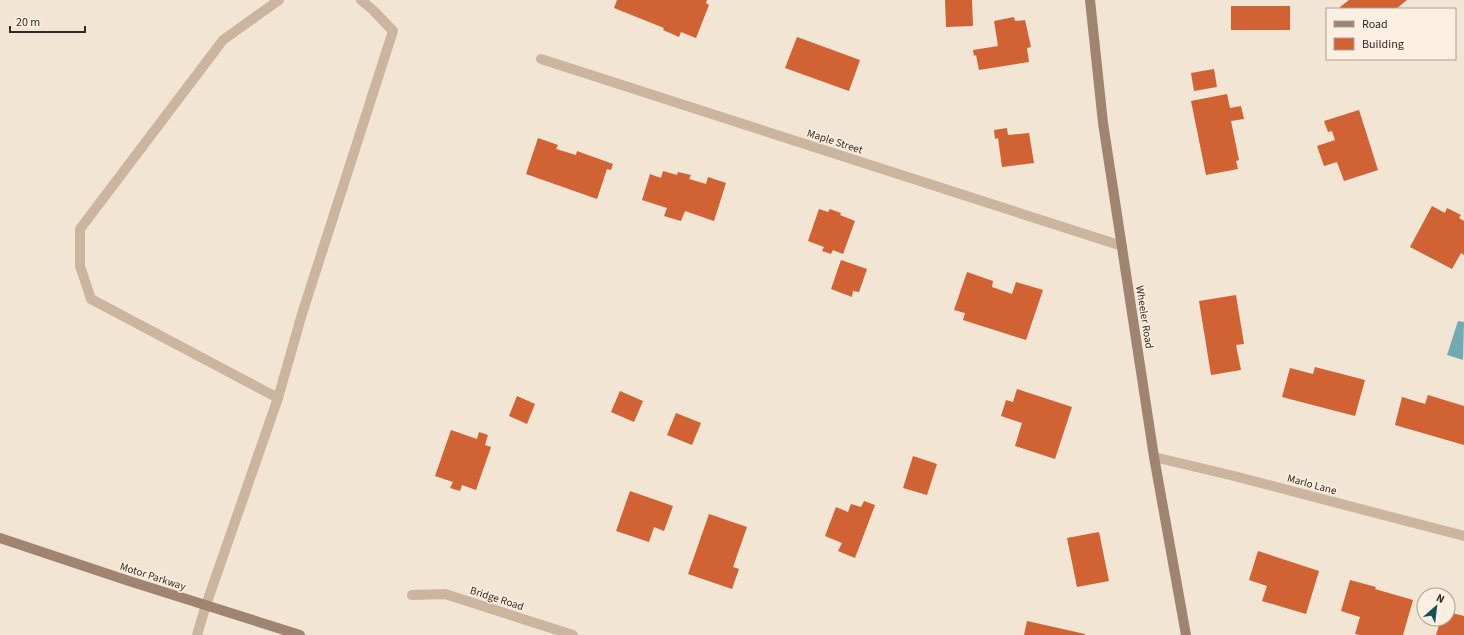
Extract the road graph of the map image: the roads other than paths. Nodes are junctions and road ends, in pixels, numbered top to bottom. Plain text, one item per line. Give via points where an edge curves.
1 (279, 0) edge
2 (361, 0) edge
3 (1090, 0) edge
4 (541, 59) dead end
5 (1122, 246) junction
6 (278, 398) junction
7 (1154, 457) junction
8 (1464, 536) edge
9 (0, 538) edge
10 (412, 595) dead end
11 (206, 605) junction
12 (197, 635) edge
13 (300, 635) edge
14 (573, 635) edge
15 (1186, 635) edge

1 - 6 street via 223,40 80,229 80,266 90,299
2 - 6 street via 393,31 302,314
3 - 5 main road, Wheeler Road via 1103,123
4 - 5 street, Maple Street
5 - 7 main road, Wheeler Road
6 - 11 street
7 - 8 street, Marlo Lane
7 - 15 main road, Wheeler Road
9 - 11 main road, Motor Parkway
10 - 14 street, Bridge Road via 445,594
11 - 12 street
11 - 13 main road, Motor Parkway

